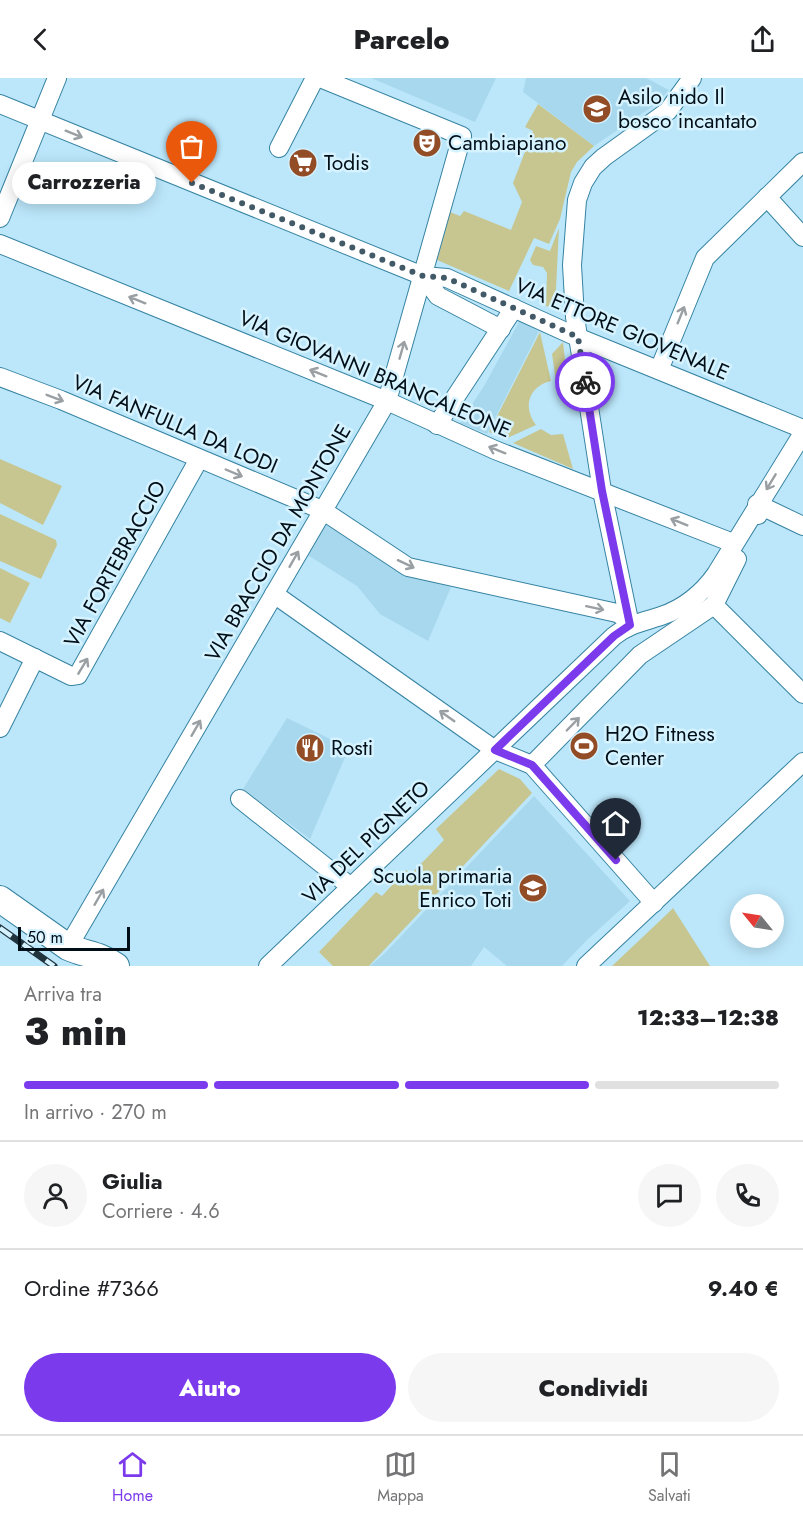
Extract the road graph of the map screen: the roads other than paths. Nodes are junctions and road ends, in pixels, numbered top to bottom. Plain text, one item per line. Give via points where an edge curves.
1 (57, 78) edge
2 (315, 78) edge
3 (320, 78) edge
4 (688, 83) edge
5 (0, 104) edge
6 (40, 120) junction
7 (279, 148) dead end
8 (803, 162) edge
9 (767, 197) junction
10 (0, 218) edge
11 (803, 237) edge
12 (0, 244) edge
13 (423, 276) junction
14 (514, 308) junction
15 (501, 329) junction
16 (578, 337) junction
17 (659, 370) junction
18 (0, 377) edge
19 (387, 402) junction
20 (437, 425) junction
21 (803, 431) edge
22 (200, 459) junction
23 (602, 491) junction
24 (757, 504) junction
25 (322, 510) junction
26 (803, 526) edge
27 (733, 543) junction
28 (274, 594) junction
29 (714, 605) junction
30 (630, 625) junction
31 (0, 641) edge
32 (35, 658) junction
33 (803, 694) edge
34 (0, 728) edge
35 (495, 750) junction
36 (803, 762) edge
37 (532, 765) junction
38 (240, 799) dead end
39 (351, 887) junction
40 (0, 900) edge
41 (654, 903) junction
42 (68, 946) junction
43 (116, 966) edge
44 (268, 966) edge
45 (586, 966) edge

1 - 6 street
2 - 7 street
3 - 13 street, VIA BRACCIO DA MONTONE via 462,136
4 - 16 street via 668,111 596,164 583,183 577,200 572,276
5 - 6 street, VIA ETTORE GIOVENALE
6 - 10 street
6 -> 13 street, VIA ETTORE GIOVENALE
8 - 9 street
9 - 11 street
17 -> 9 street via 705,258
19 -> 12 street, VIA GIOVANNI BRANCALEONE
13 - 14 street, VIA ETTORE GIOVENALE via 447,278
13 - 15 street, VIA ETTORE GIOVENALE via 438,296
19 -> 13 street, VIA BRACCIO DA MONTONE
14 - 15 street
14 - 16 street, VIA ETTORE GIOVENALE
15 - 20 street
16 - 17 street, VIA ETTORE GIOVENALE
16 - 23 street
17 - 21 street, VIA ETTORE GIOVENALE
18 -> 22 street, VIA FANFULLA DA LODI
19 - 20 street, VIA GIOVANNI BRANCALEONE
19 - 25 street, VIA BRACCIO DA MONTONE
23 -> 20 street, VIA GIOVANNI BRANCALEONE
21 -> 24 street, VIA DEL PIGNETO
22 -> 25 street, VIA FANFULLA DA LODI
32 -> 22 street, VIA FORTEBRACCIO via 71,676 80,673
27 -> 23 street, VIA GIOVANNI BRANCALEONE
23 - 30 street
24 - 26 street
24 - 27 street, VIA DEL PIGNETO
24 - 29 street, VIA DEL PIGNETO via 758,516
28 -> 25 street, VIA BRACCIO DA MONTONE
25 -> 30 street, VIA FANFULLA DA LODI via 408,567 617,613
27 - 30 street, VIA DEL PIGNETO via 713,577 696,596 672,612
35 -> 28 street
42 -> 28 street, VIA BRACCIO DA MONTONE
29 - 33 street
37 -> 29 street, VIA DEL PIGNETO via 640,655
30 - 35 street, VIA DEL PIGNETO
31 - 32 street
32 - 34 street, VIA FORTEBRACCIO
35 - 37 street
35 - 39 street, VIA DEL PIGNETO
36 - 41 street
37 - 41 street
38 - 39 street
39 - 44 street, VIA DEL PIGNETO
40 - 42 main road
41 - 45 street
42 - 43 main road via 103,957

